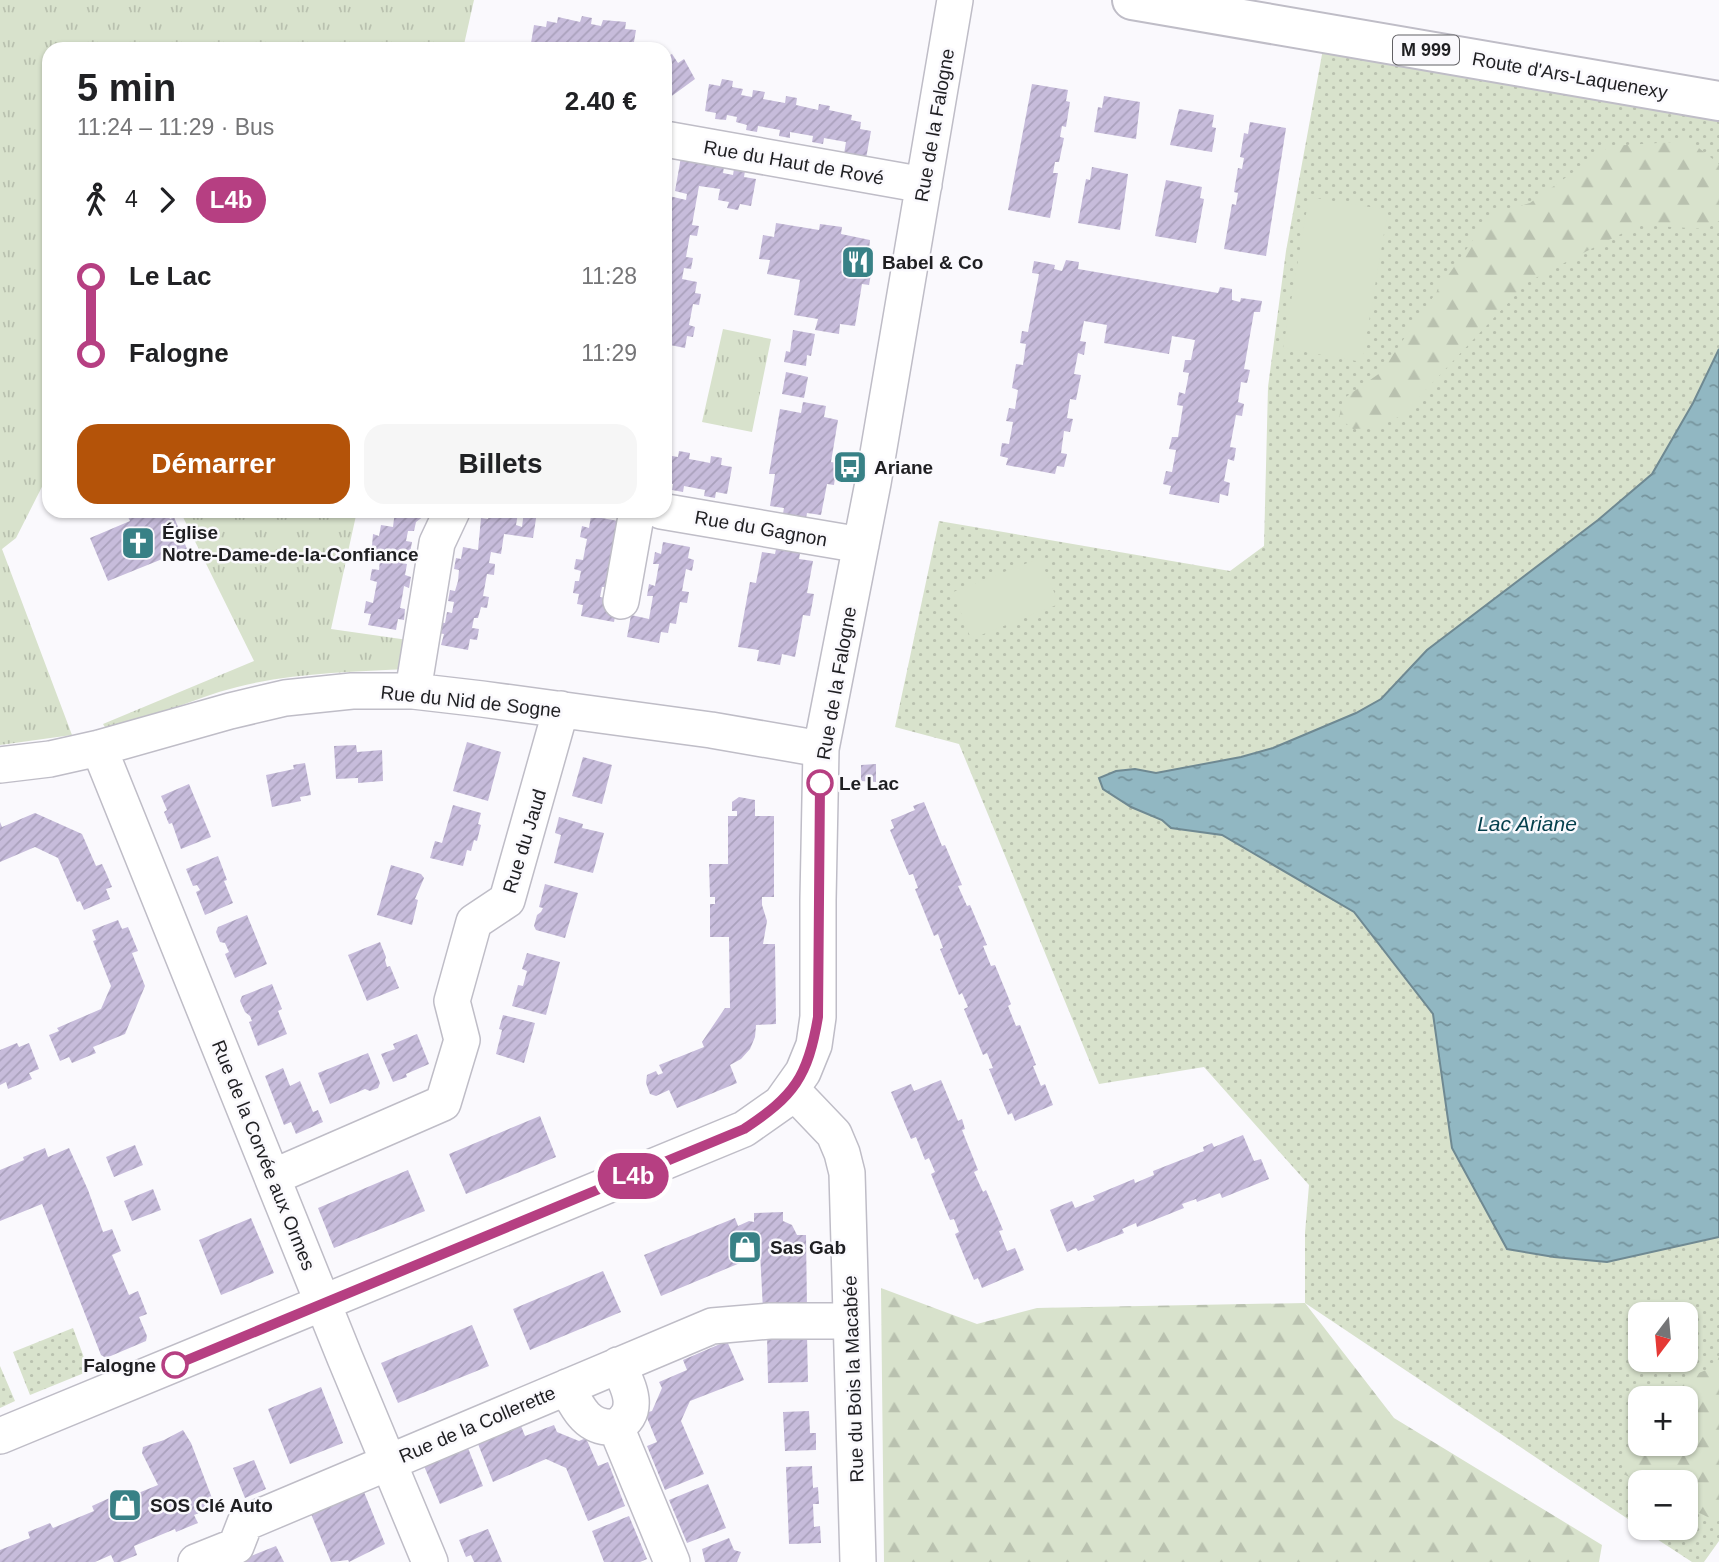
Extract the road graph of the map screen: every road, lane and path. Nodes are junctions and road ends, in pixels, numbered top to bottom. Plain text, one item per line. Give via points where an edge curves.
1 (955, 0) edge
2 (1132, 0) edge
3 (1719, 101) edge
4 (672, 140) edge
5 (924, 185) junction
6 (672, 513) edge
7 (449, 518) edge
8 (636, 518) edge
9 (861, 545) junction
10 (621, 601) dead end
11 (412, 691) junction
12 (561, 709) junction
13 (99, 748) junction
14 (821, 749) junction
15 (0, 765) edge
16 (792, 1090) junction
17 (273, 1177) junction
18 (325, 1303) junction
19 (850, 1321) junction
20 (618, 1365) junction
21 (567, 1387) junction
22 (616, 1427) junction
23 (0, 1436) edge
24 (387, 1462) junction
25 (196, 1562) edge
26 (430, 1562) edge
27 (673, 1562) edge
28 (858, 1562) edge

1 - 5 street, Rue de la Falogne
2 - 3 main road, Route d'Ars-Laquenexy / M 999
4 - 5 street, Rue du Haut de Rové
5 - 9 street, Rue de la Falogne
6 - 9 street, Rue du Gagnon
7 - 11 street via 437,543
8 - 10 street
9 - 14 street, Rue de la Falogne
11 - 12 street, Rue du Nid de Sogne
11 - 13 street, Rue du Nid de Sogne via 285,698
12 - 14 street, Rue du Nid de Sogne
12 - 17 street, Rue du Jaud via 507,900 474,922 452,1001 462,1040 443,1103
13 - 15 street, Rue du Nid de Sogne
13 - 17 street, Rue de la Corvée aux Ormes
14 - 16 street, Rue de la Falogne via 818,1017 814,1045
16 - 18 street, Rue de la Falogne via 744,1129
16 - 19 street, Rue du Bois la Macabée via 834,1134 842,1153 847,1173
17 - 18 street, Rue de la Corvée aux Ormes
18 - 23 street, Rue de la Falogne
18 - 24 street, Rue de la Corvée aux Ormes
19 - 20 street, Rue de la Collerette via 712,1326
19 - 28 street, Rue du Bois la Macabée
20 - 21 street, Rue de la Collerette
20 - 22 street via 632,1406
21 - 22 street, Rue de la Collerette via 589,1421
21 - 24 street, Rue de la Collerette
22 - 27 street
24 - 25 street, Rue de la Collerette via 245,1523 236,1546
24 - 26 street, Rue de la Corvée aux Ormes

